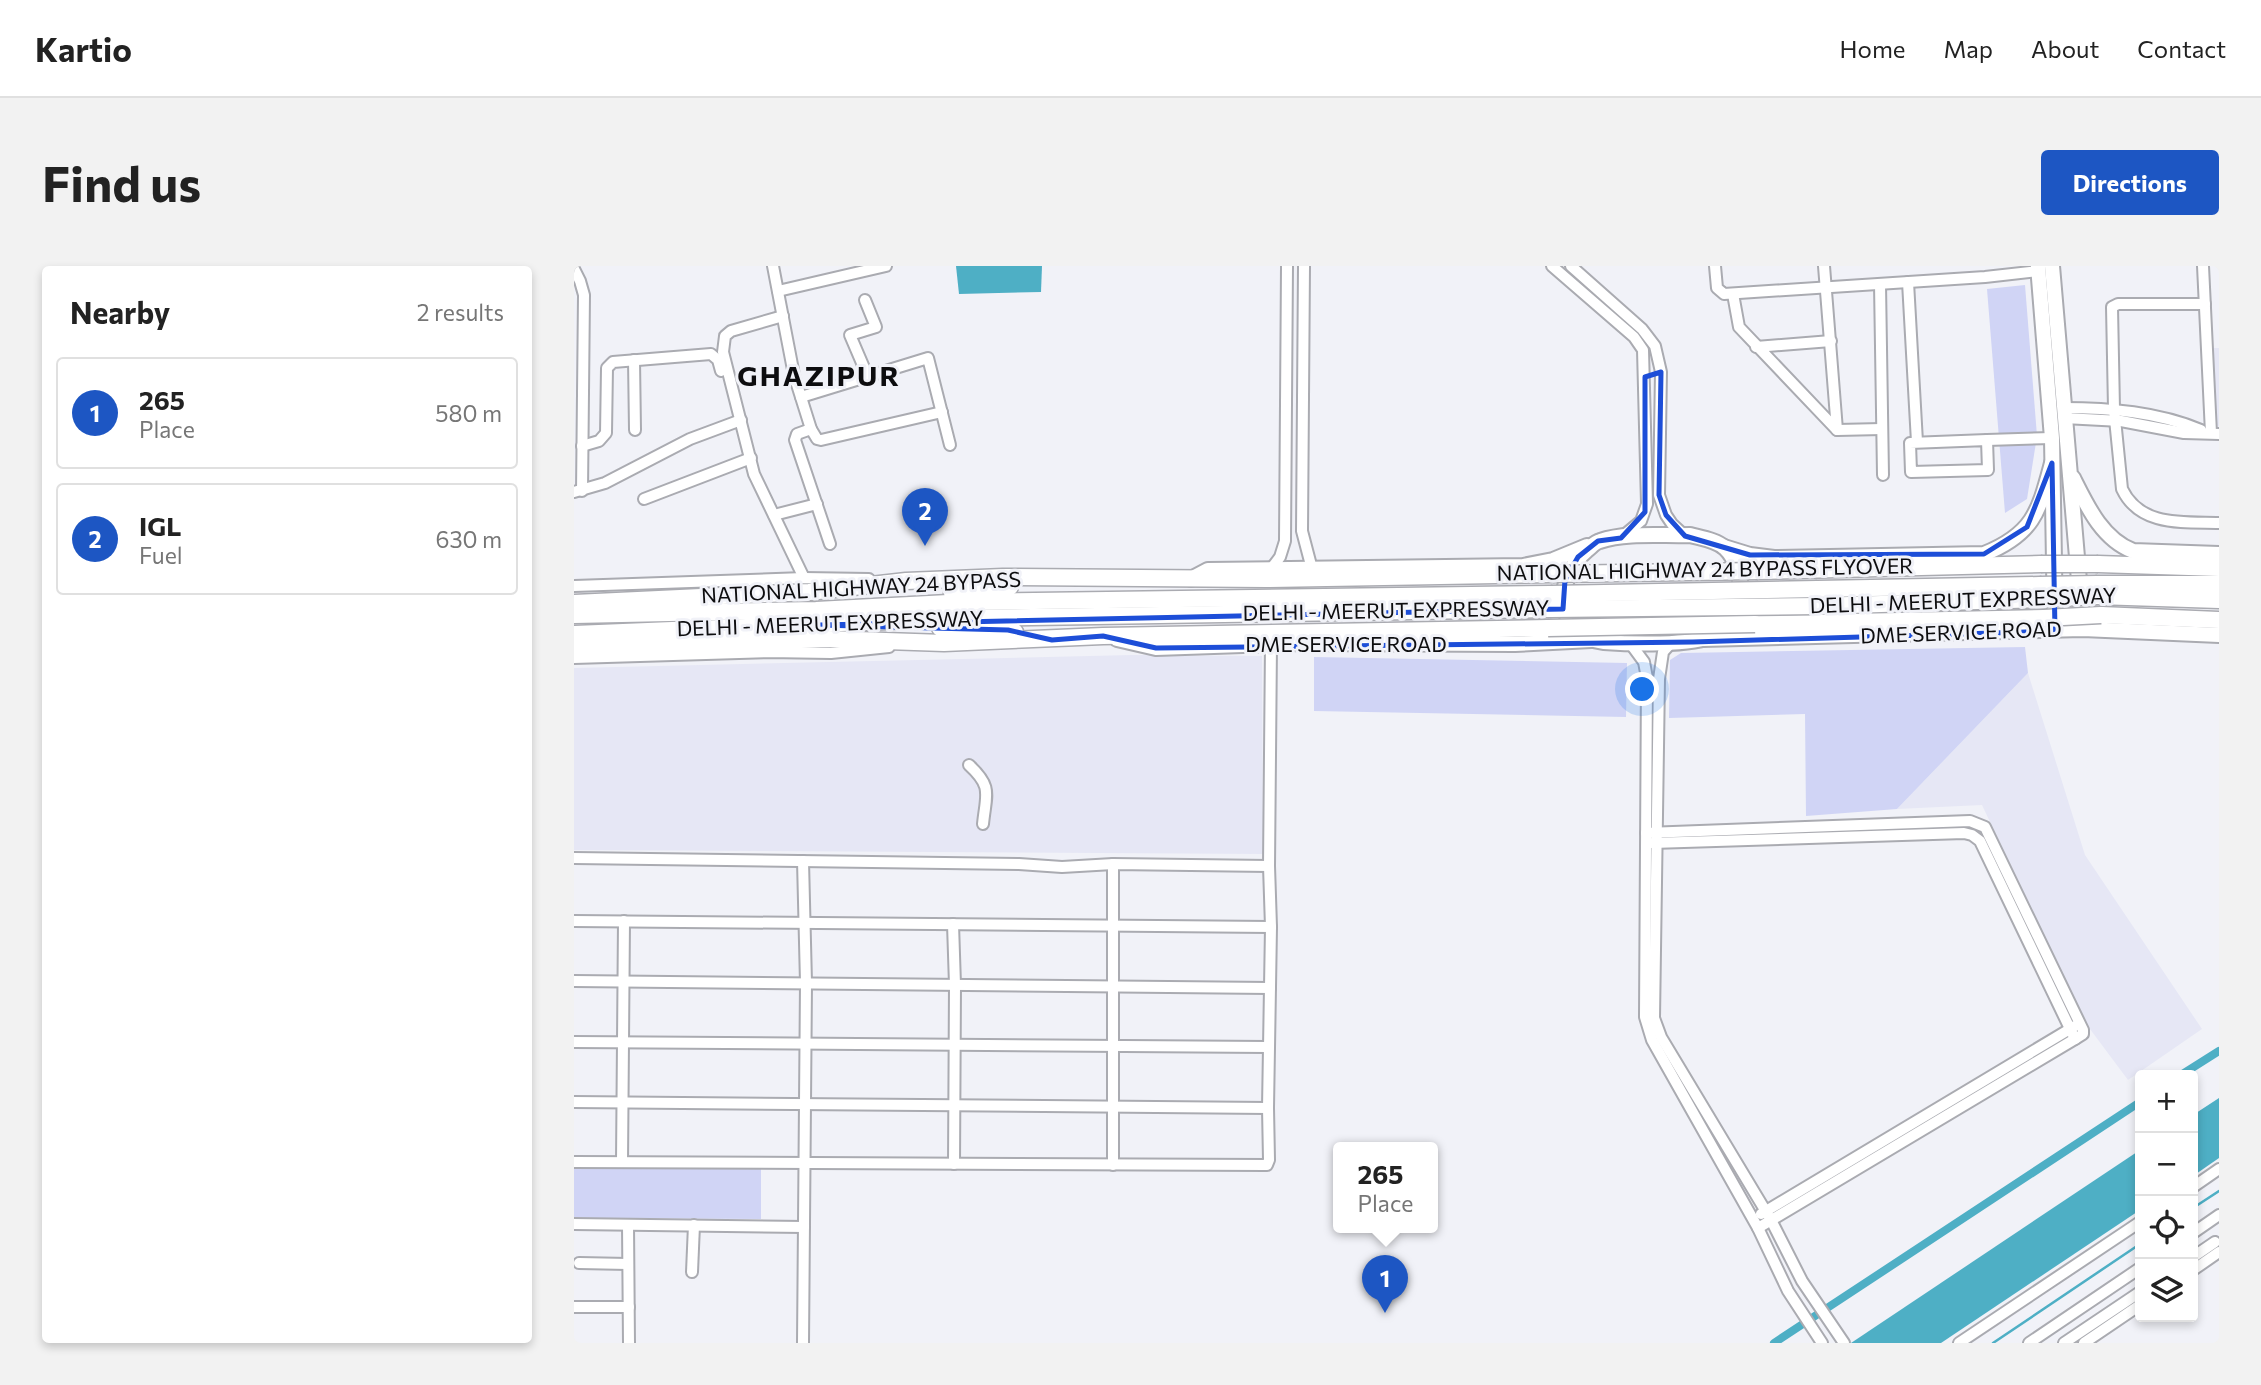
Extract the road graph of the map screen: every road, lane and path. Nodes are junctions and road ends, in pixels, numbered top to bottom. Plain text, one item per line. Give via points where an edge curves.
1 (773, 266) edge
2 (886, 266) edge
3 (1287, 266) edge
4 (1304, 266) edge
5 (1552, 266) edge
6 (1571, 266) edge
7 (1715, 266) edge
8 (1824, 266) edge
9 (2203, 266) edge
10 (2048, 268) edge
11 (574, 269) edge
12 (1985, 272) edge
13 (1908, 282) junction
14 (1880, 284) junction
15 (1827, 287) junction
16 (579, 290) edge
17 (778, 291) junction
18 (1732, 295) junction
19 (865, 300) dead end
20 (2205, 304) junction
21 (783, 316) junction
22 (1830, 341) junction
23 (1756, 347) junction
24 (634, 360) junction
25 (1661, 373) junction
26 (868, 377) junction
27 (1645, 377) junction
28 (801, 397) junction
29 (2114, 409) junction
30 (731, 411) dead end
31 (942, 412) junction
32 (2064, 413) junction
33 (741, 420) junction
34 (2115, 421) junction
35 (811, 429) junction
36 (1882, 429) junction
37 (635, 430) dead end
38 (1837, 430) junction
39 (2212, 433) edge
40 (2052, 438) junction
41 (1987, 440) junction
42 (1917, 442) junction
43 (950, 445) dead end
44 (582, 446) junction
45 (751, 458) junction
46 (2052, 463) junction
47 (2068, 467) junction
48 (1883, 475) dead end
49 (578, 492) edge
50 (644, 499) dead end
51 (817, 505) junction
52 (774, 515) junction
53 (2219, 523) edge
54 (1685, 536) junction
55 (1621, 538) junction
56 (1598, 541) junction
57 (830, 544) dead end
58 (1724, 547) junction
59 (2219, 554) edge
60 (2219, 568) edge
61 (1312, 569) junction
62 (1268, 574) junction
63 (804, 578) junction
64 (1082, 579) junction
65 (1191, 579) joint
66 (906, 581) junction
67 (2219, 584) edge
68 (574, 586) edge
69 (2097, 590) junction
70 (2041, 592) junction
71 (2219, 600) edge
72 (574, 603) edge
73 (1350, 605) junction
74 (574, 615) edge
75 (817, 617) junction
76 (2219, 620) edge
77 (2083, 629) junction
78 (2055, 631) junction
79 (574, 635) edge
80 (2219, 635) edge
81 (1103, 636) junction
82 (1703, 639) junction
83 (1052, 640) junction
84 (1591, 640) junction
85 (944, 642) junction
86 (1672, 642) junction
87 (1630, 643) junction
88 (1271, 644) junction
89 (574, 649) edge
90 (574, 659) edge
91 (969, 765) dead end
92 (982, 824) dead end
93 (1651, 838) junction
94 (574, 858) edge
95 (803, 861) junction
96 (1113, 864) junction
97 (1269, 866) junction
98 (574, 920) edge
99 (624, 921) junction
100 (805, 923) junction
101 (953, 924) junction
102 (1113, 926) junction
103 (1271, 927) junction
104 (574, 981) edge
105 (623, 982) junction
106 (806, 983) junction
107 (955, 985) junction
108 (1113, 986) junction
109 (1270, 988) junction
110 (574, 1042) edge
111 (623, 1042) junction
112 (805, 1044) junction
113 (955, 1045) junction
114 (1113, 1046) junction
115 (1268, 1047) junction
116 (574, 1102) edge
117 (622, 1102) junction
118 (805, 1104) junction
119 (954, 1105) junction
120 (1113, 1106) junction
121 (1268, 1108) junction
122 (574, 1162) edge
123 (622, 1162) junction
124 (804, 1163) junction
125 (954, 1164) junction
126 (1113, 1165) junction
127 (2219, 1169) edge
128 (2198, 1184) edge
129 (2219, 1215) edge
130 (1768, 1216) junction
131 (1756, 1223) junction
132 (574, 1224) edge
133 (628, 1225) junction
134 (2135, 1225) edge
135 (694, 1226) junction
136 (804, 1227) junction
137 (2198, 1230) edge
138 (2217, 1247) edge
139 (2198, 1255) edge
140 (579, 1263) dead end
141 (628, 1264) junction
142 (2198, 1265) edge
143 (2135, 1271) edge
144 (692, 1272) dead end
145 (2135, 1295) edge
146 (574, 1307) edge
147 (629, 1307) junction
148 (2135, 1308) edge
149 (1844, 1342) edge
150 (629, 1343) edge
151 (803, 1343) edge
152 (1822, 1343) edge
153 (1959, 1343) edge
154 (2029, 1343) edge
155 (2064, 1343) edge
156 (2084, 1343) edge

1 - 17 street
2 - 17 street
3 - 62 street via 1284,541
4 - 61 street via 1302,531
5 - 27 street via 1634,337 1643,350
6 - 25 street via 1642,329 1655,346
7 - 18 street via 1718,291
8 - 15 street
9 - 20 street
10 - 12 street
10 - 32 main road
10 - 40 main road
11 - 16 street
12 - 13 street
13 - 14 street
13 - 42 street
14 - 15 street
14 - 36 street
15 - 18 street
15 - 22 street
16 - 44 street
17 - 21 street
18 - 23 street via 1738,325
19 - 26 street via 876,327 850,335
20 - 29 street via 2112,307
20 - 39 street
21 - 28 street
21 - 33 street via 725,336 723,352
22 - 23 street
22 - 38 street
23 - 38 street
24 - 30 street via 715,356
24 - 37 street
24 - 44 street via 607,368 606,433 599,441
25 - 27 street
25 - 54 street via 1659,495 1666,515
26 - 28 street
26 - 31 street via 928,358
27 - 55 street via 1647,504 1640,521
28 - 35 street
29 - 32 street
29 - 34 street
29 - 39 street
31 - 35 street via 821,440
31 - 43 street
32 - 34 street
32 - 47 main road
33 - 45 street
33 - 49 street
34 - 39 street
34 - 53 street via 2122,489 2136,510 2173,522
35 - 51 street via 797,434 795,440
36 - 38 street
36 - 48 street
40 - 41 street
40 - 46 main road
41 - 42 street
41 - 42 street via 1989,469 1912,473 1909,444
44 - 49 street
45 - 50 street
45 - 52 street
46 - 58 main road via 2043,498 2027,527 2011,542 1984,554 1774,558
46 - 78 main road
47 - 59 main road via 2090,512 2120,546 2133,551
47 - 77 main road
51 - 52 street
51 - 57 street
52 - 63 street
54 - 55 main road
54 - 58 main road
55 - 56 main road
56 - 61 main road via 1553,560 1523,566
56 - 84 main road via 1578,557 1565,580 1568,621
58 - 82 main road via 1738,569 1741,596 1731,623
60 - 62 highway, NATIONAL HIGHWAY 24 BYPASS FLYOVER, bridge via 2098,564 1606,575
61 - 62 main road
62 - 65 highway, NATIONAL HIGHWAY 24 BYPASS FLYOVER
63 - 66 street
63 - 68 street
64 - 65 highway, NATIONAL HIGHWAY 24 BYPASS
64 - 66 highway, NATIONAL HIGHWAY 24 BYPASS
64 - 75 highway
66 - 72 highway, NATIONAL HIGHWAY 24 BYPASS via 809,592
67 - 69 highway, DELHI - MEERUT EXPRESSWAY
69 - 70 highway, DELHI - MEERUT EXPRESSWAY, bridge
69 - 71 highway, DELHI - MEERUT EXPRESSWAY
70 - 73 highway, DELHI - MEERUT EXPRESSWAY, bridge via 1817,589
70 - 73 highway, DELHI - MEERUT EXPRESSWAY, bridge via 1817,606
73 - 75 highway, DELHI - MEERUT EXPRESSWAY via 967,601
74 - 75 highway, DELHI - MEERUT EXPRESSWAY
75 - 79 highway, DELHI - MEERUT EXPRESSWAY
75 - 83 highway via 1008,630
76 - 81 highway, bridge via 2088,615
77 - 78 main road, DME SERVICE ROAD
77 - 80 main road, DME SERVICE ROAD
78 - 82 main road, DME SERVICE ROAD
81 - 83 highway
81 - 88 main road, DME SERVICE ROAD via 1156,648
82 - 86 main road
83 - 85 highway
84 - 87 main road
84 - 88 main road, DME SERVICE ROAD
85 - 89 highway via 827,639
85 - 90 street via 831,653
86 - 87 main road
86 - 93 street via 1663,652 1659,679
87 - 93 street via 1644,662 1647,678
88 - 97 street
91 - 92 street via 987,789
93 - 130 street via 1654,1018
93 - 130 street via 1978,823 1985,827 2075,1030
93 - 131 street via 1648,1028
94 - 95 street
95 - 96 street
95 - 100 street
96 - 97 street
96 - 102 street
97 - 103 street
98 - 99 street
99 - 100 street
99 - 105 street
100 - 101 street
100 - 106 street
101 - 102 street
101 - 107 street
102 - 103 street
102 - 108 street
103 - 109 street
104 - 105 street
105 - 106 street
105 - 111 street
106 - 107 street
106 - 112 street
107 - 108 street
107 - 113 street
108 - 109 street
108 - 114 street
109 - 115 street
110 - 111 street
111 - 112 street
111 - 117 street
112 - 113 street
112 - 118 street
113 - 114 street
113 - 119 street
114 - 115 street
114 - 120 street
115 - 121 street
116 - 117 street
117 - 118 street
117 - 123 street
118 - 119 street
118 - 124 street
119 - 120 street
119 - 125 street
120 - 121 street
120 - 126 street
121 - 126 street via 1267,1165
122 - 123 street
123 - 124 street
124 - 125 street
124 - 136 street
125 - 126 street
127 - 128 street
129 - 137 street
130 - 131 street
130 - 149 street via 1802,1281
131 - 152 street via 1788,1291
132 - 133 street
133 - 135 street
133 - 141 street
134 - 153 street
135 - 136 street
135 - 144 street
136 - 151 street
138 - 139 street
138 - 142 street
140 - 141 street
141 - 147 street
143 - 154 street
145 - 155 street
146 - 147 street
147 - 150 street
148 - 156 street

